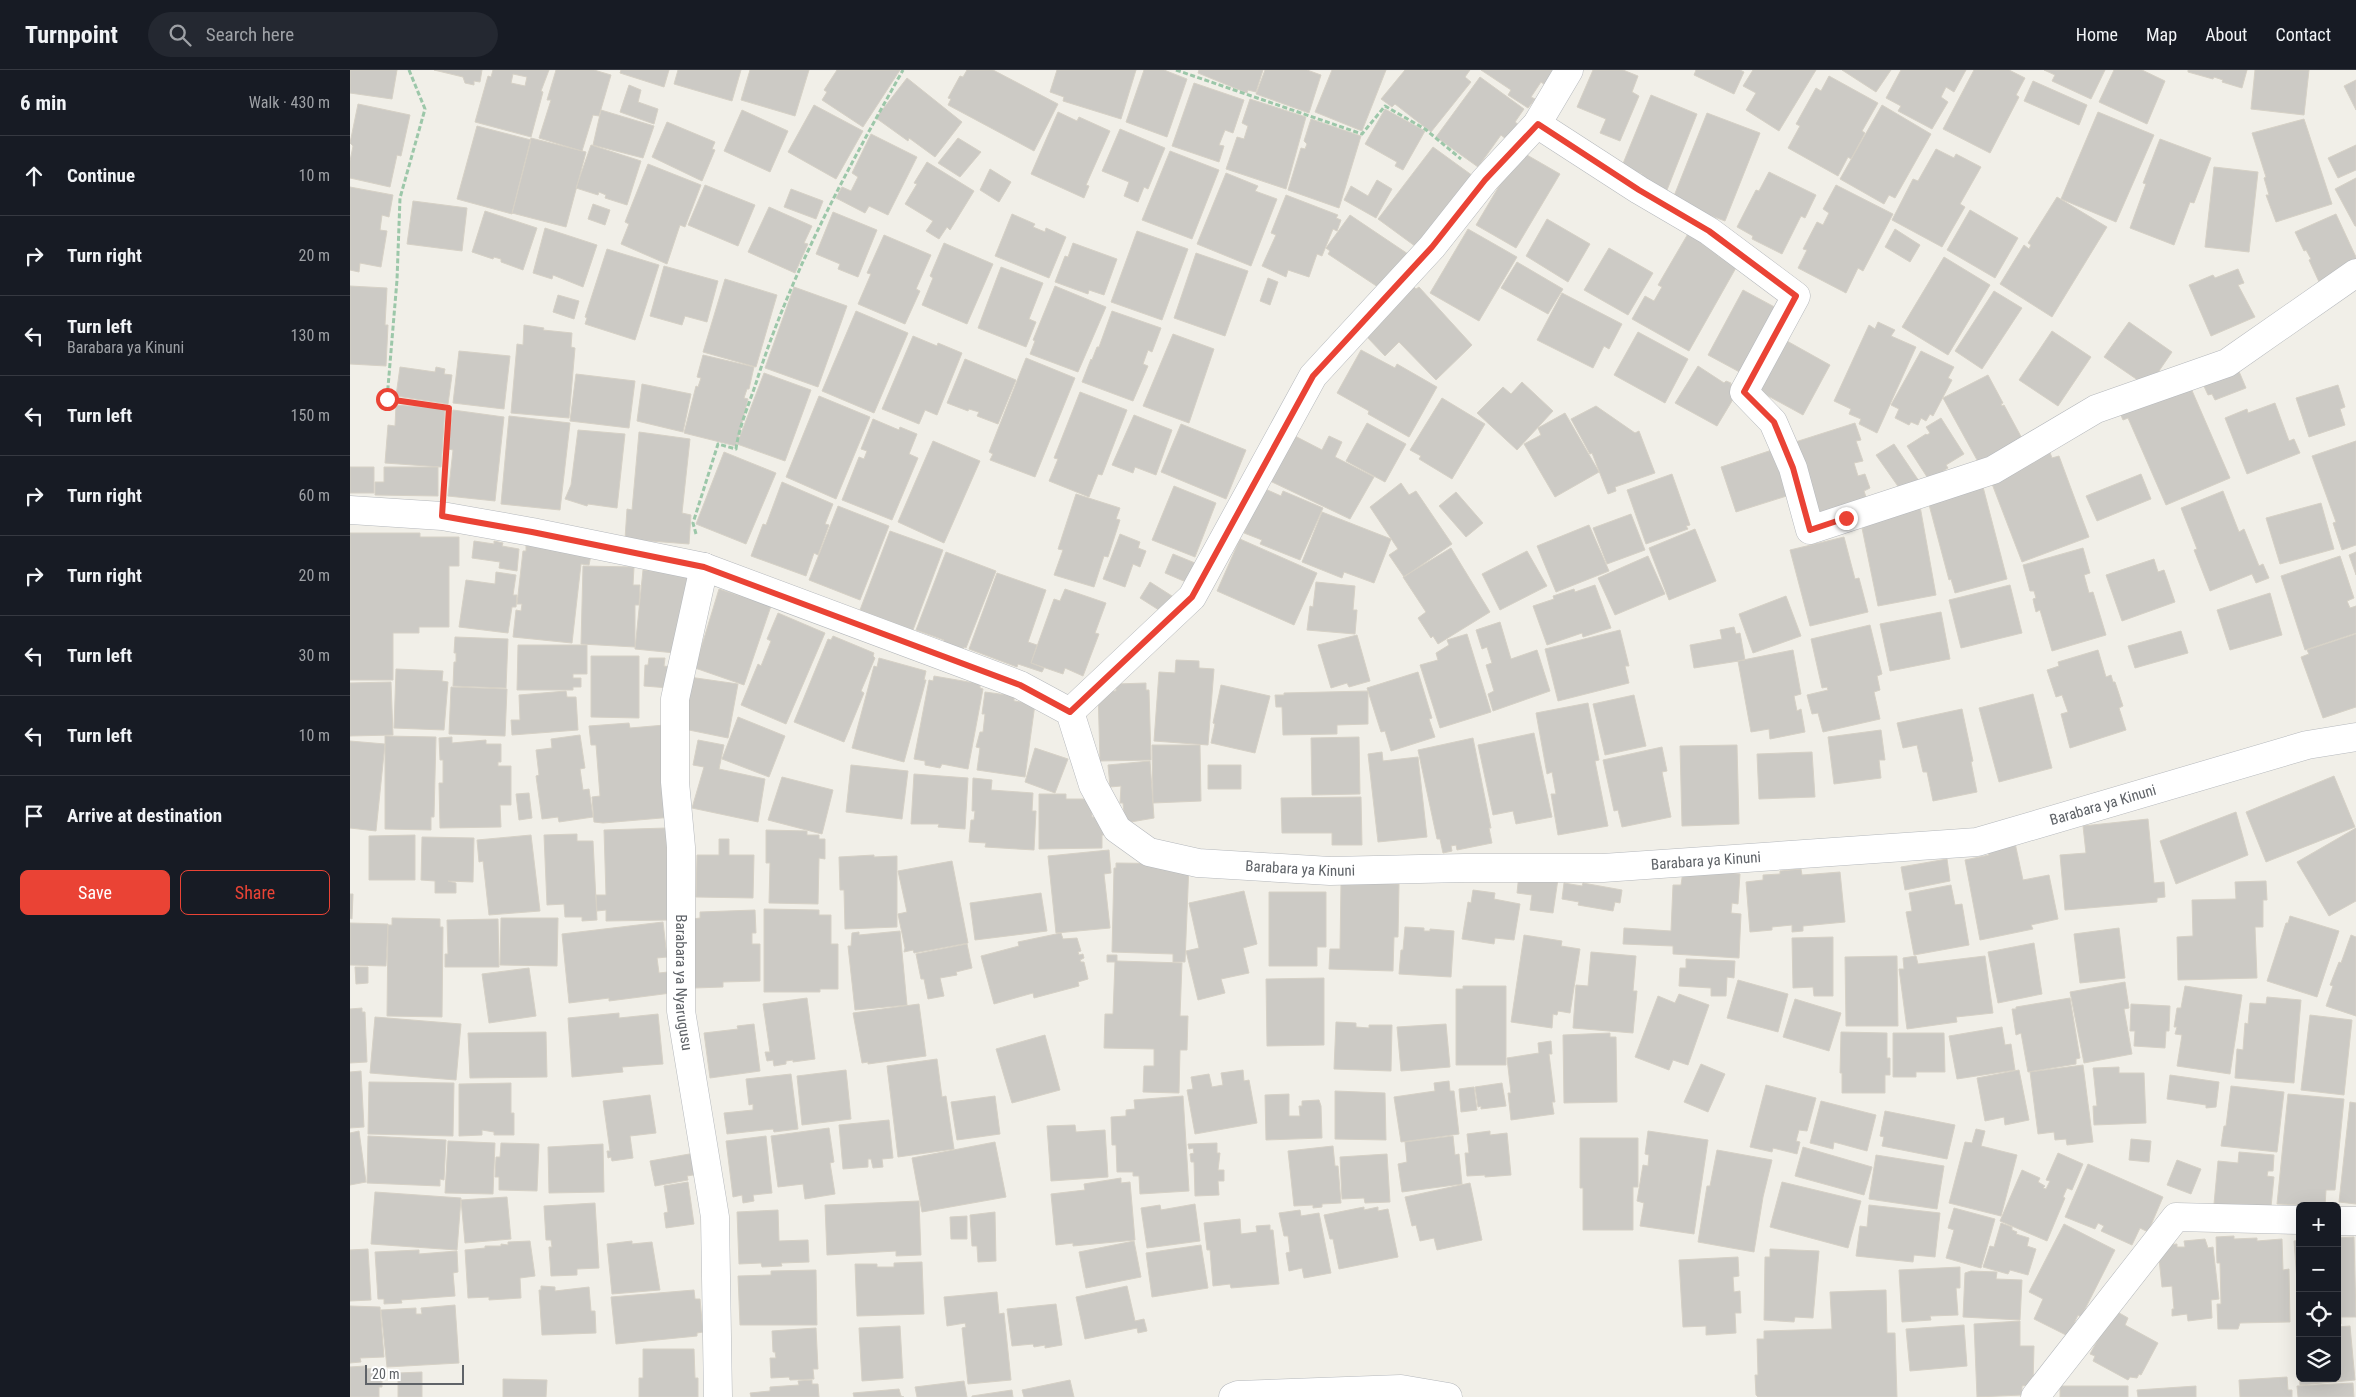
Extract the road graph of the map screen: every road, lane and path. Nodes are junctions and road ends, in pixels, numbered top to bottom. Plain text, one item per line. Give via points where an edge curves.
1 (410, 70) edge
2 (903, 70) edge
3 (1176, 70) edge
4 (1569, 70) edge
5 (1538, 124) junction
6 (1485, 180) junction
7 (2356, 273) edge
8 (350, 510) edge
9 (442, 516) junction
10 (704, 567) junction
11 (1070, 712) junction
12 (2356, 737) edge
13 (2296, 1220) edge
14 (2341, 1221) edge
15 (2356, 1221) edge
16 (718, 1397) edge
17 (1233, 1397) edge
18 (1448, 1397) edge
19 (2035, 1397) edge

1 - 9 path via 425,109 400,198 387,399 449,408
2 - 10 path via 813,237 768,345 736,449 718,444 694,523
3 - 6 path via 1362,134 1385,106 1425,130
4 - 5 street
5 - 6 street
5 - 7 street via 1709,231 1796,296 1744,392 1774,422 1793,468 1810,530 1993,470 2096,409 2227,363
6 - 11 street via 1432,247 1313,376 1192,597
8 - 9 street
9 - 10 street
10 - 11 street via 1020,685
10 - 16 street, Barabara ya Nyarugusu via 675,699 675,782 682,847 682,1011 715,1217
11 - 12 street, Barabara ya Kinuni via 1093,785 1117,829 1149,852 1198,863 1330,872 1603,868 1977,842 2308,745
13 - 19 street via 2176,1217
14 - 15 street
17 - 18 street via 1401,1389

